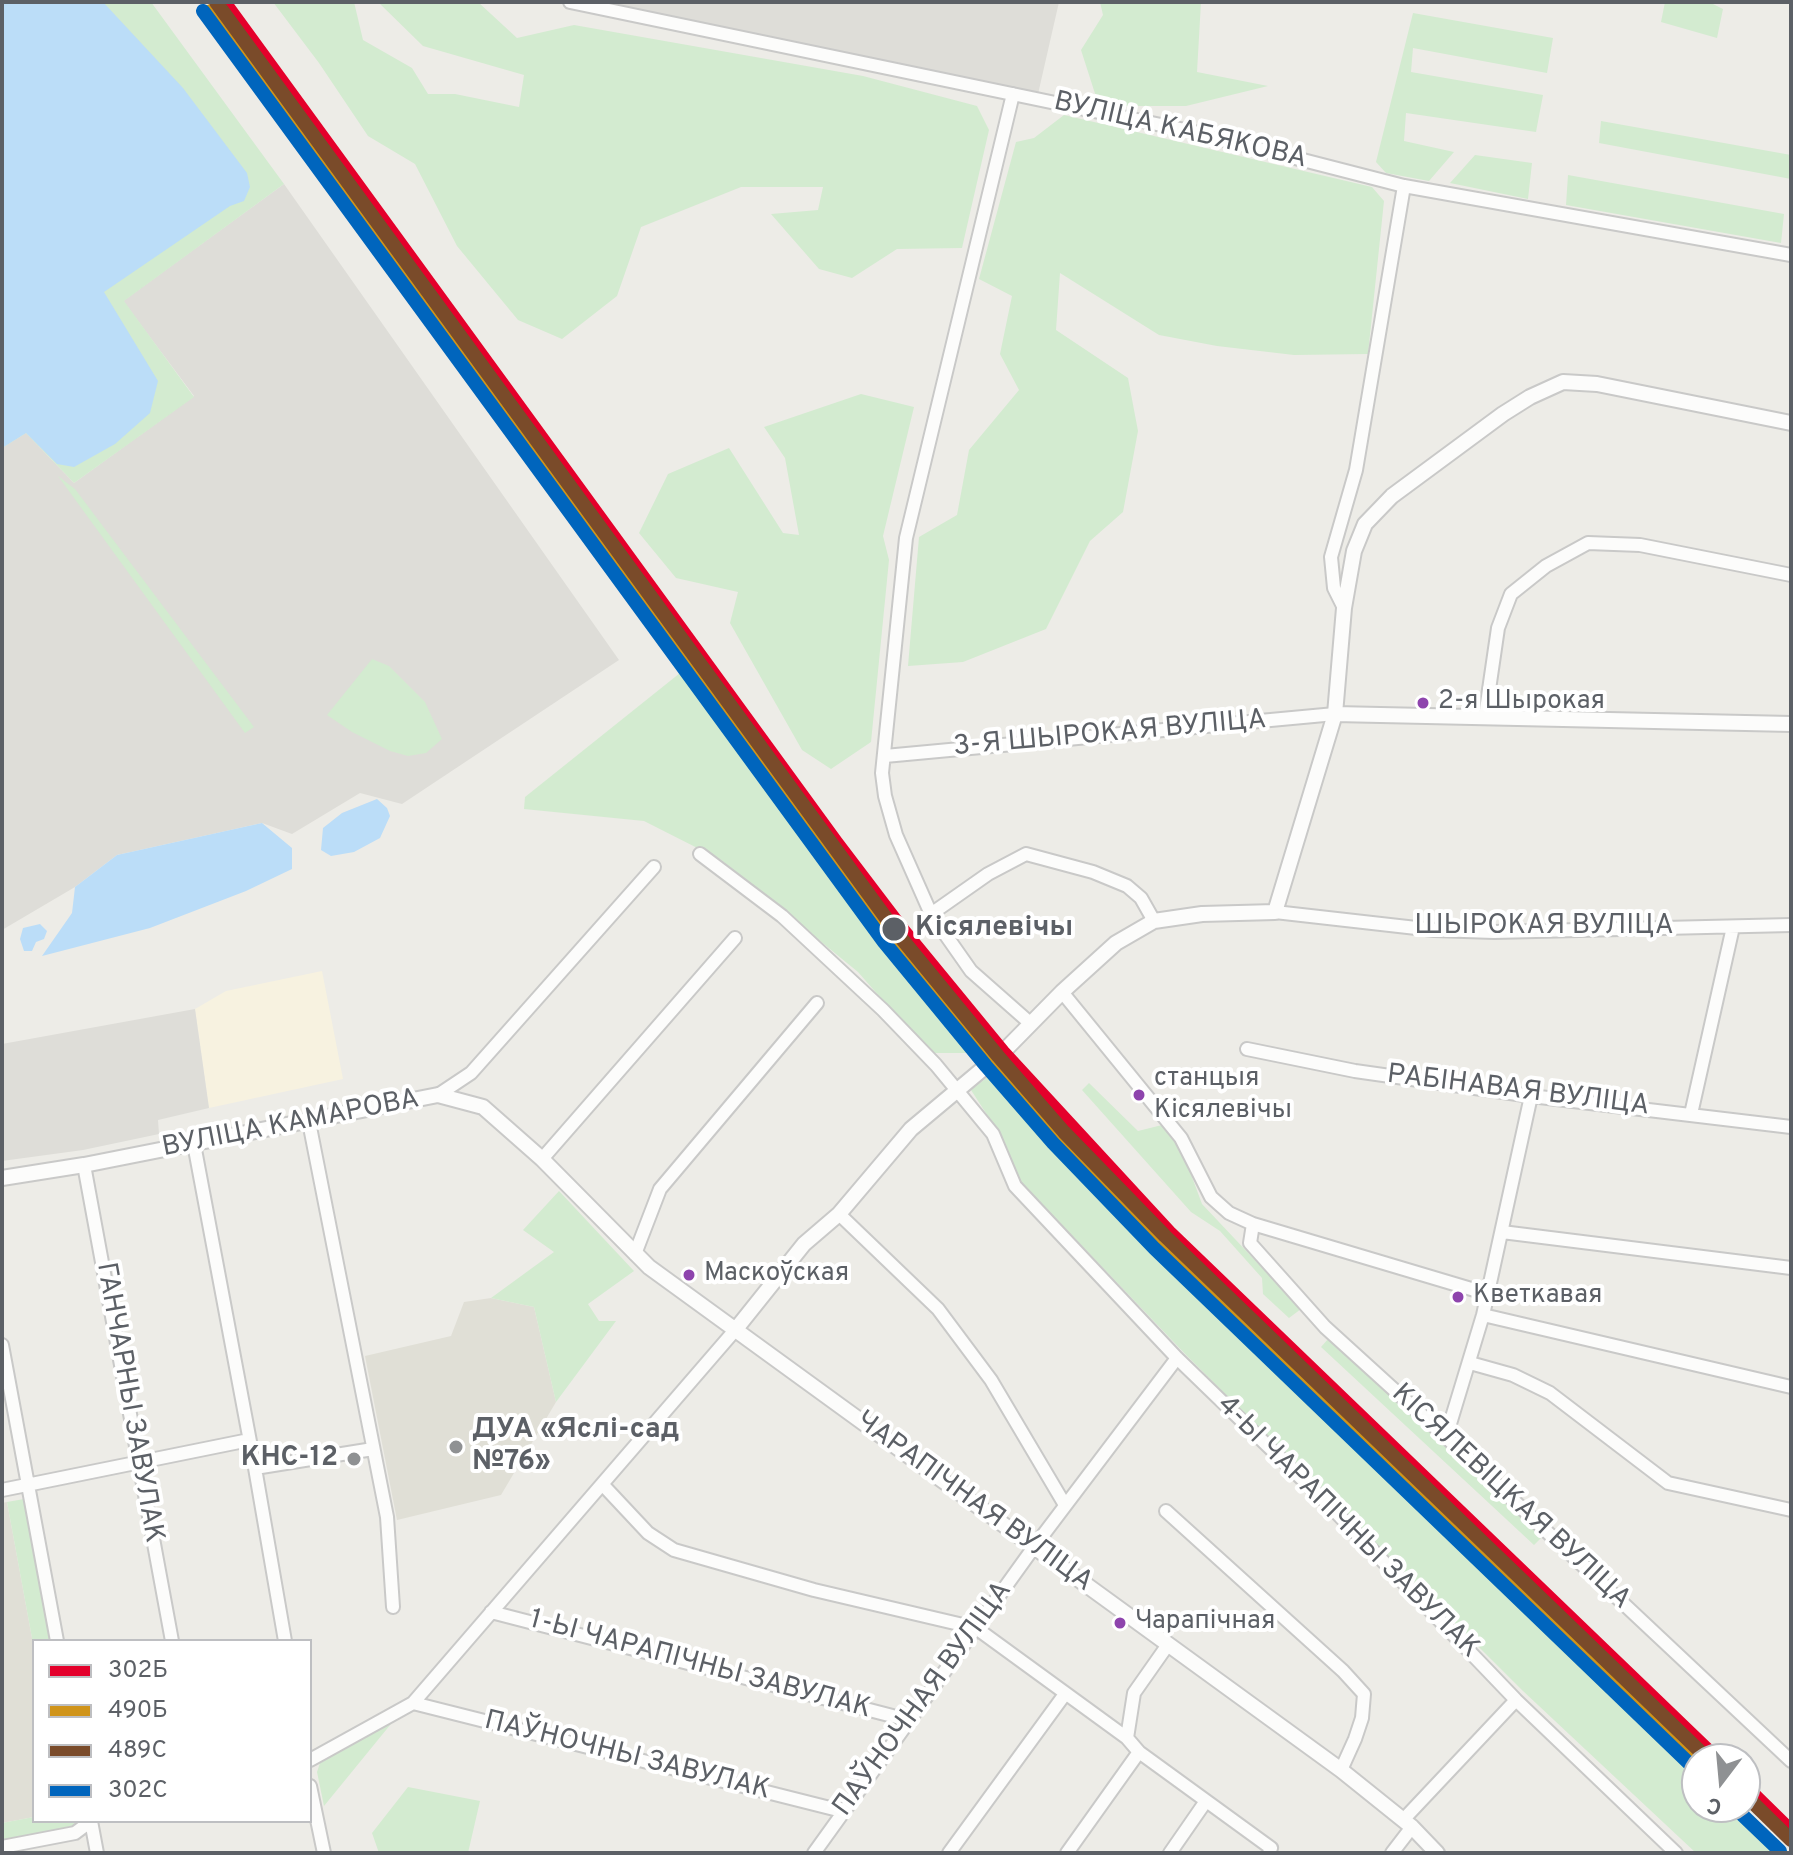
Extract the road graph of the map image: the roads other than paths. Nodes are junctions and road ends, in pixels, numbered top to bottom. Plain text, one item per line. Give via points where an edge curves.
1 (570, 2) edge
2 (1013, 94) junction
3 (1404, 186) junction
4 (1791, 255) edge
5 (1791, 423) edge
6 (1791, 575) edge
7 (1344, 608) junction
8 (1335, 714) junction
9 (1485, 717) junction
10 (1791, 724) edge
11 (885, 756) junction
12 (700, 854) dead end
13 (654, 867) dead end
14 (1275, 912) junction
15 (931, 914) junction
16 (1154, 921) junction
17 (1791, 925) edge
18 (1733, 927) junction
19 (735, 938) dead end
20 (1062, 992) junction
21 (817, 1003) dead end
22 (1030, 1023) junction
23 (1247, 1049) dead end
24 (956, 1089) junction
25 (438, 1095) junction
26 (1531, 1096) junction
27 (1691, 1114) junction
28 (309, 1122) junction
29 (1791, 1127) edge
30 (194, 1144) junction
31 (542, 1159) junction
32 (84, 1165) junction
33 (2, 1178) edge
34 (839, 1214) junction
35 (1253, 1224) junction
36 (1502, 1232) junction
37 (635, 1254) junction
38 (1791, 1268) edge
39 (1488, 1294) junction
40 (1483, 1315) junction
41 (736, 1329) junction
42 (2, 1345) edge
43 (1177, 1358) junction
44 (1470, 1363) junction
45 (1791, 1387) edge
46 (1446, 1437) junction
47 (249, 1440) junction
48 (373, 1449) junction
49 (138, 1463) junction
50 (255, 1468) junction
51 (27, 1485) junction
52 (603, 1485) junction
53 (2, 1490) edge
54 (1065, 1505) junction
55 (1791, 1510) edge
56 (1166, 1511) dead end
57 (1034, 1547) junction
58 (393, 1607) dead end
59 (491, 1612) junction
60 (976, 1628) junction
61 (57, 1639) edge
62 (172, 1639) edge
63 (285, 1639) edge
64 (1167, 1646) junction
65 (1065, 1694) junction
66 (1516, 1700) junction
67 (413, 1703) junction
68 (908, 1720) junction
69 (1127, 1738) junction
70 (1139, 1752) junction
71 (312, 1759) edge
72 (1791, 1761) edge
73 (1341, 1770) junction
74 (312, 1796) edge
75 (1206, 1801) junction
76 (842, 1811) junction
77 (88, 1823) edge
78 (91, 1823) edge
79 (1407, 1824) junction
80 (2, 1847) edge
81 (1270, 1850) edge
82 (97, 1853) edge
83 (324, 1853) edge
84 (814, 1853) edge
85 (949, 1853) edge
86 (1067, 1853) edge
87 (1170, 1853) edge
88 (1392, 1853) edge
89 (1437, 1853) edge
90 (1676, 1853) edge

1 - 2 street, ВУЛІЦА КАБЯКОВА
2 - 3 street, ВУЛІЦА КАБЯКОВА via 1190,131
2 - 11 street via 906,538
3 - 4 street, ВУЛІЦА КАБЯКОВА
3 - 7 street via 1356,470 1331,557 1334,588
5 - 7 street via 1597,384 1554,385 1503,414 1373,513 1354,551
6 - 9 street via 1640,545 1588,543 1546,566 1511,594 1498,628
7 - 8 street
8 - 9 street
8 - 11 street, 3-Я ШЫРОКАЯ ВУЛІЦА
8 - 14 street
9 - 10 street
11 - 15 street via 885,796 896,835
12 - 24 street, 4-Ы ЧАРАПІЧНЫ ЗАВУЛАК via 826,954
13 - 25 street via 471,1073
14 - 16 street, ШЫРОКАЯ ВУЛІЦА
14 - 18 street, ШЫРОКАЯ ВУЛІЦА via 1494,932
15 - 16 street via 1026,854 1127,886
15 - 22 street via 971,971
16 - 20 street, ШЫРОКАЯ ВУЛІЦА via 1116,943
17 - 18 street, ШЫРОКАЯ ВУЛІЦА
18 - 27 street
19 - 31 street
20 - 22 street, ШЫРОКАЯ ВУЛІЦА
20 - 35 street via 1181,1138 1211,1197
21 - 37 street via 660,1189
22 - 24 street, ШЫРОКАЯ ВУЛІЦА
23 - 26 street, РАБІНАВАЯ ВУЛІЦА via 1355,1071
24 - 34 street, ШЫРОКАЯ ВУЛІЦА via 911,1129
24 - 43 street, 4-Ы ЧАРАПІЧНЫ ЗАВУЛАК via 993,1134 1015,1186
25 - 28 street, ВУЛІЦА КАМАРОВА
25 - 31 street, ВУЛІЦА КАМАРОВА via 483,1107
26 - 27 street, РАБІНАВАЯ ВУЛІЦА
26 - 36 street
27 - 29 street, РАБІНАВАЯ ВУЛІЦА
28 - 30 street, ВУЛІЦА КАМАРОВА
28 - 48 street
30 - 32 street, ВУЛІЦА КАМАРОВА
30 - 47 street
31 - 37 street, ВУЛІЦА КАМАРОВА
32 - 33 street, ВУЛІЦА КАМАРОВА
32 - 49 street, ГАНЧАРНЫ ЗАВУЛАК
34 - 41 street, ШЫРОКАЯ ВУЛІЦА via 804,1244
34 - 54 street via 938,1309 991,1380
35 - 39 street
35 - 46 street, КІСЯЛЕВІЦКАЯ ВУЛІЦА via 1250,1243 1325,1327
36 - 38 street
36 - 39 street
37 - 41 street, ВУЛІЦА КАМАРОВА
39 - 40 street
40 - 44 street
40 - 45 street
41 - 52 street
41 - 57 street, ЧАРАПІЧНАЯ ВУЛІЦА
42 - 51 street
43 - 54 street
43 - 66 street, 4-Ы ЧАРАПІЧНЫ ЗАВУЛАК via 1333,1509
44 - 46 street
44 - 55 street via 1550,1393 1668,1483
46 - 72 street, КІСЯЛЕВІЦКАЯ ВУЛІЦА
47 - 49 street
47 - 50 street
48 - 50 street
48 - 58 street via 387,1517
49 - 51 street
49 - 62 street, ГАНЧАРНЫ ЗАВУЛАК
50 - 63 street
51 - 53 street
51 - 61 street
52 - 59 street
52 - 60 street via 648,1533 674,1550
54 - 57 street
56 - 73 street via 1364,1694 1362,1718
57 - 60 street, ПАЎНОЧНАЯ ВУЛІЦА
57 - 64 street, ЧАРАПІЧНАЯ ВУЛІЦА
59 - 67 street
59 - 68 street, 1-Ы ЧАРАПІЧНЫ ЗАВУЛАК
60 - 65 street
60 - 68 street, ПАЎНОЧНАЯ ВУЛІЦА
64 - 69 street via 1134,1693
64 - 73 street, ЧАРАПІЧНАЯ ВУЛІЦА
65 - 69 street
65 - 85 street
66 - 79 street
66 - 90 street, 4-Ы ЧАРАПІЧНЫ ЗАВУЛАК
67 - 71 street
67 - 76 street, ПАЎНОЧНЫ ЗАВУЛАК
68 - 76 street, ПАЎНОЧНАЯ ВУЛІЦА
69 - 70 street
70 - 75 street
70 - 86 street
73 - 79 street, ЧАРАПІЧНАЯ ВУЛІЦА
74 - 83 street
75 - 81 street
75 - 87 street
76 - 84 street, ПАЎНОЧНАЯ ВУЛІЦА
77 - 80 street via 75,1833
78 - 82 street
79 - 88 street
79 - 89 street, ЧАРАПІЧНАЯ ВУЛІЦА

